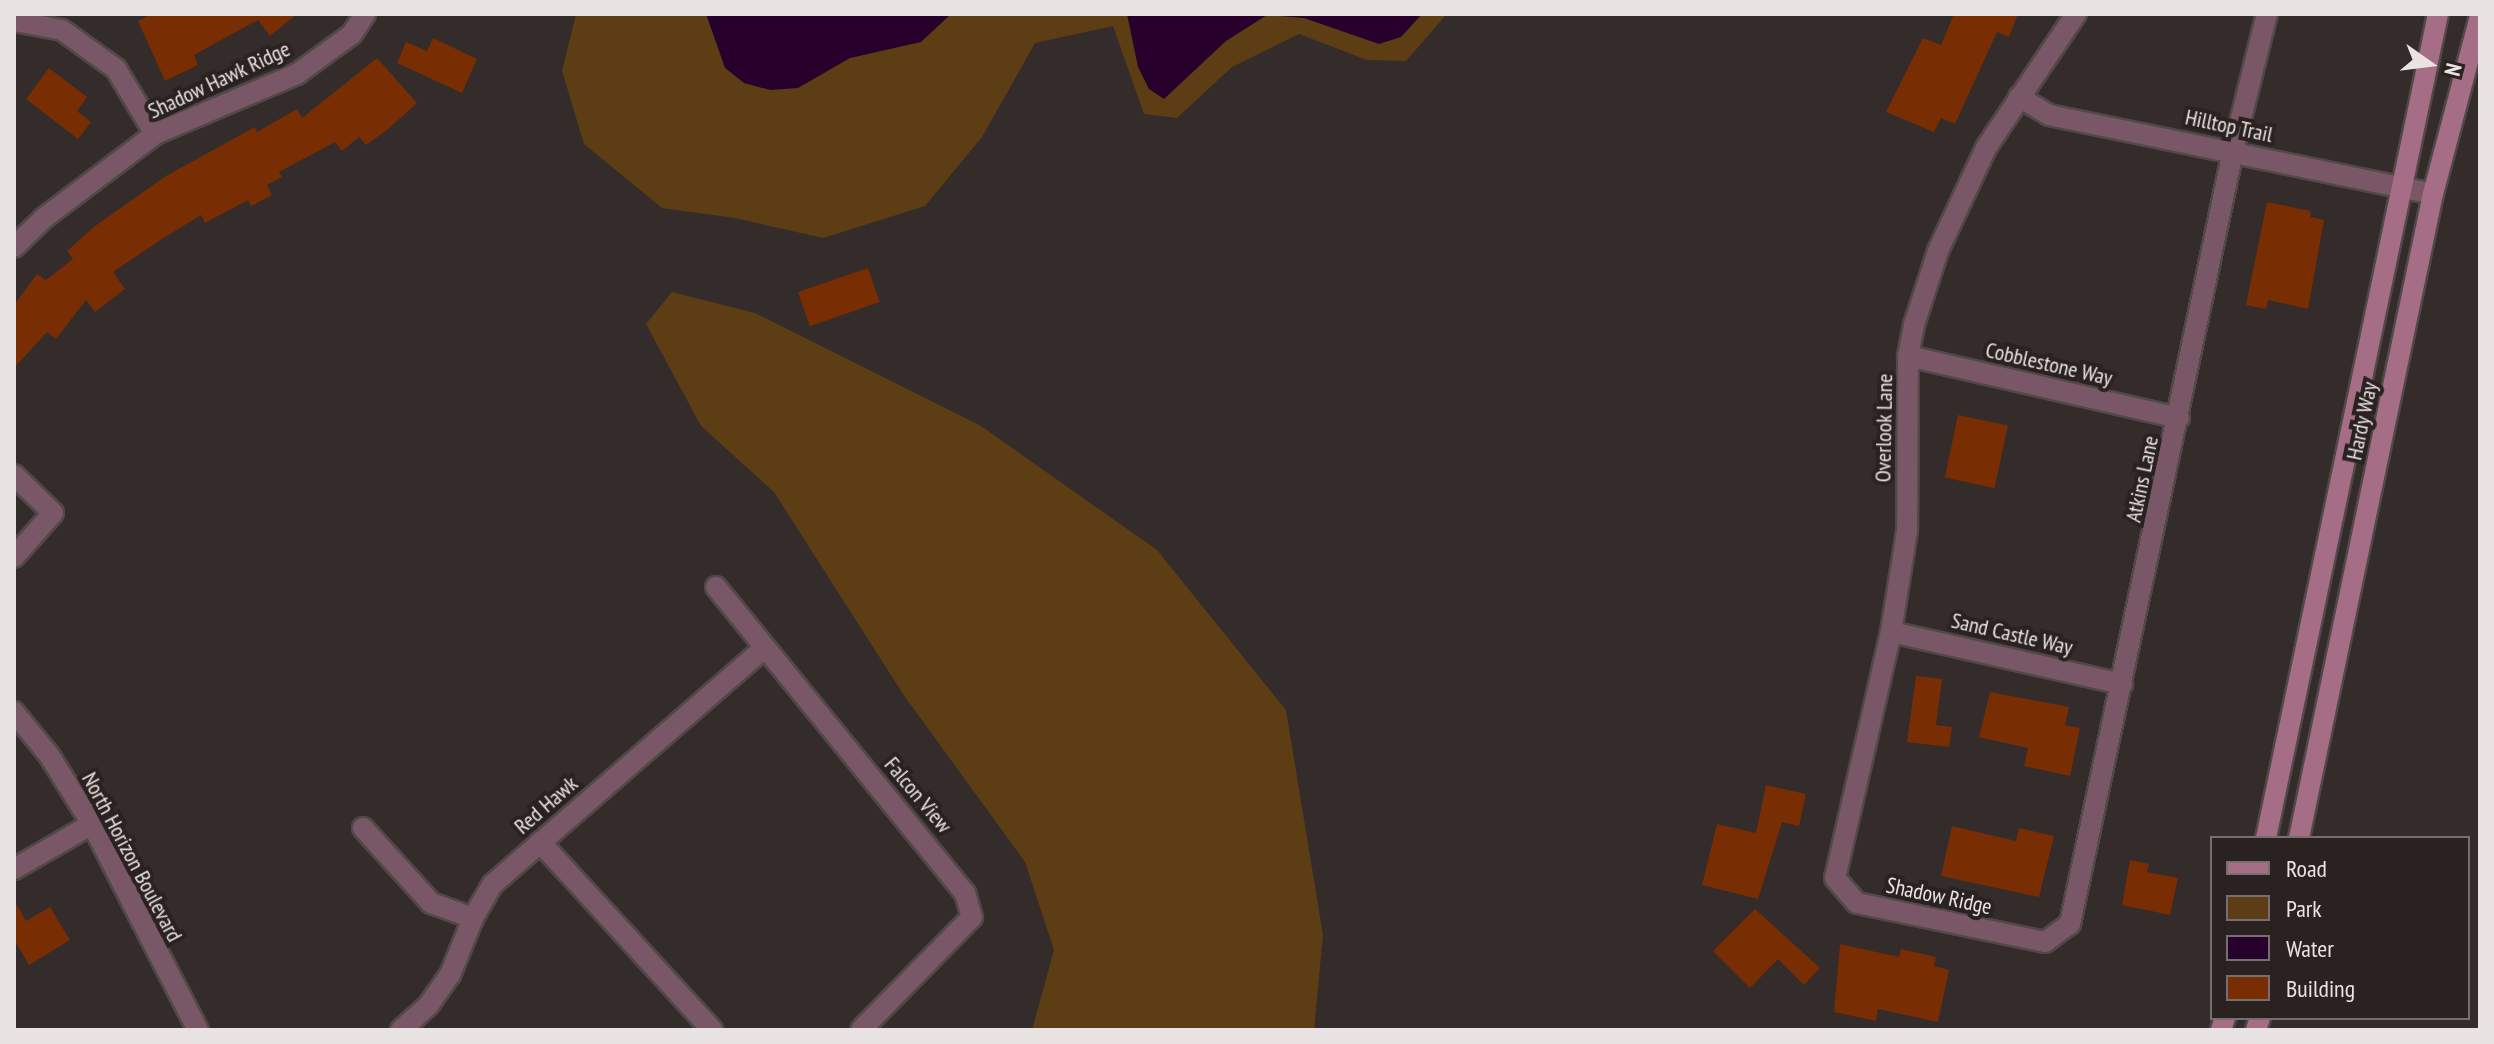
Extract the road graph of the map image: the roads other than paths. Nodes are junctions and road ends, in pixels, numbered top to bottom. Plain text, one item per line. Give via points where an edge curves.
1 (365, 14) edge
2 (2076, 14) edge
3 (2267, 14) edge
4 (2438, 14) edge
5 (2480, 16) edge
6 (14, 21) edge
7 (2019, 97) junction
8 (155, 134) junction
9 (2233, 151) junction
10 (2398, 187) junction
11 (2433, 194) junction
12 (14, 247) edge
13 (1908, 356) junction
14 (2179, 418) junction
15 (14, 475) edge
16 (14, 557) edge
17 (716, 587) dead end
18 (1891, 632) junction
19 (763, 649) junction
20 (2122, 684) junction
21 (14, 712) edge
22 (92, 824) junction
23 (363, 828) dead end
24 (2266, 836) edge
25 (2299, 836) edge
26 (540, 842) junction
27 (14, 869) edge
28 (1835, 878) joint
29 (473, 918) junction
30 (2045, 942) joint
31 (198, 1030) edge
32 (401, 1030) edge
33 (712, 1030) edge
34 (861, 1030) edge

1 - 8 street, Shadow Hawk Ridge via 352,34 297,74
2 - 7 street, Overlook Lane
3 - 9 street, Atkins Lane
4 - 10 main road, Hardy Way
5 - 11 main road, Hardy Way
6 - 8 street via 62,30 116,69
7 - 9 street, Hilltop Trail via 2049,115
7 - 13 street, Overlook Lane via 1986,148 1938,251
8 - 12 street, Shadow Hawk Ridge
9 - 10 street, Hilltop Trail
9 - 14 street, Atkins Lane
10 - 11 street, Hilltop Trail
10 - 24 main road, Hardy Way
11 - 25 main road, Hardy Way
13 - 14 street, Cobblestone Way
13 - 18 street, Overlook Lane via 1907,531
14 - 20 street, Atkins Lane
15 - 16 street via 53,513
17 - 19 street, Falcon View
18 - 20 street, Sand Castle Way
18 - 28 street, Overlook Lane
19 - 26 street, Red Hawk
19 - 34 street, Falcon View via 947,868 965,893 972,917
20 - 30 street, Atkins Lane via 2070,924
21 - 22 street, North Horizon Boulevard via 49,755
22 - 27 street
22 - 31 street, North Horizon Boulevard
23 - 29 street via 431,903
26 - 29 street, Red Hawk via 493,884
26 - 33 street
28 - 30 street, Shadow Ridge via 1857,903
29 - 32 street, Red Hawk via 450,975 428,1006

